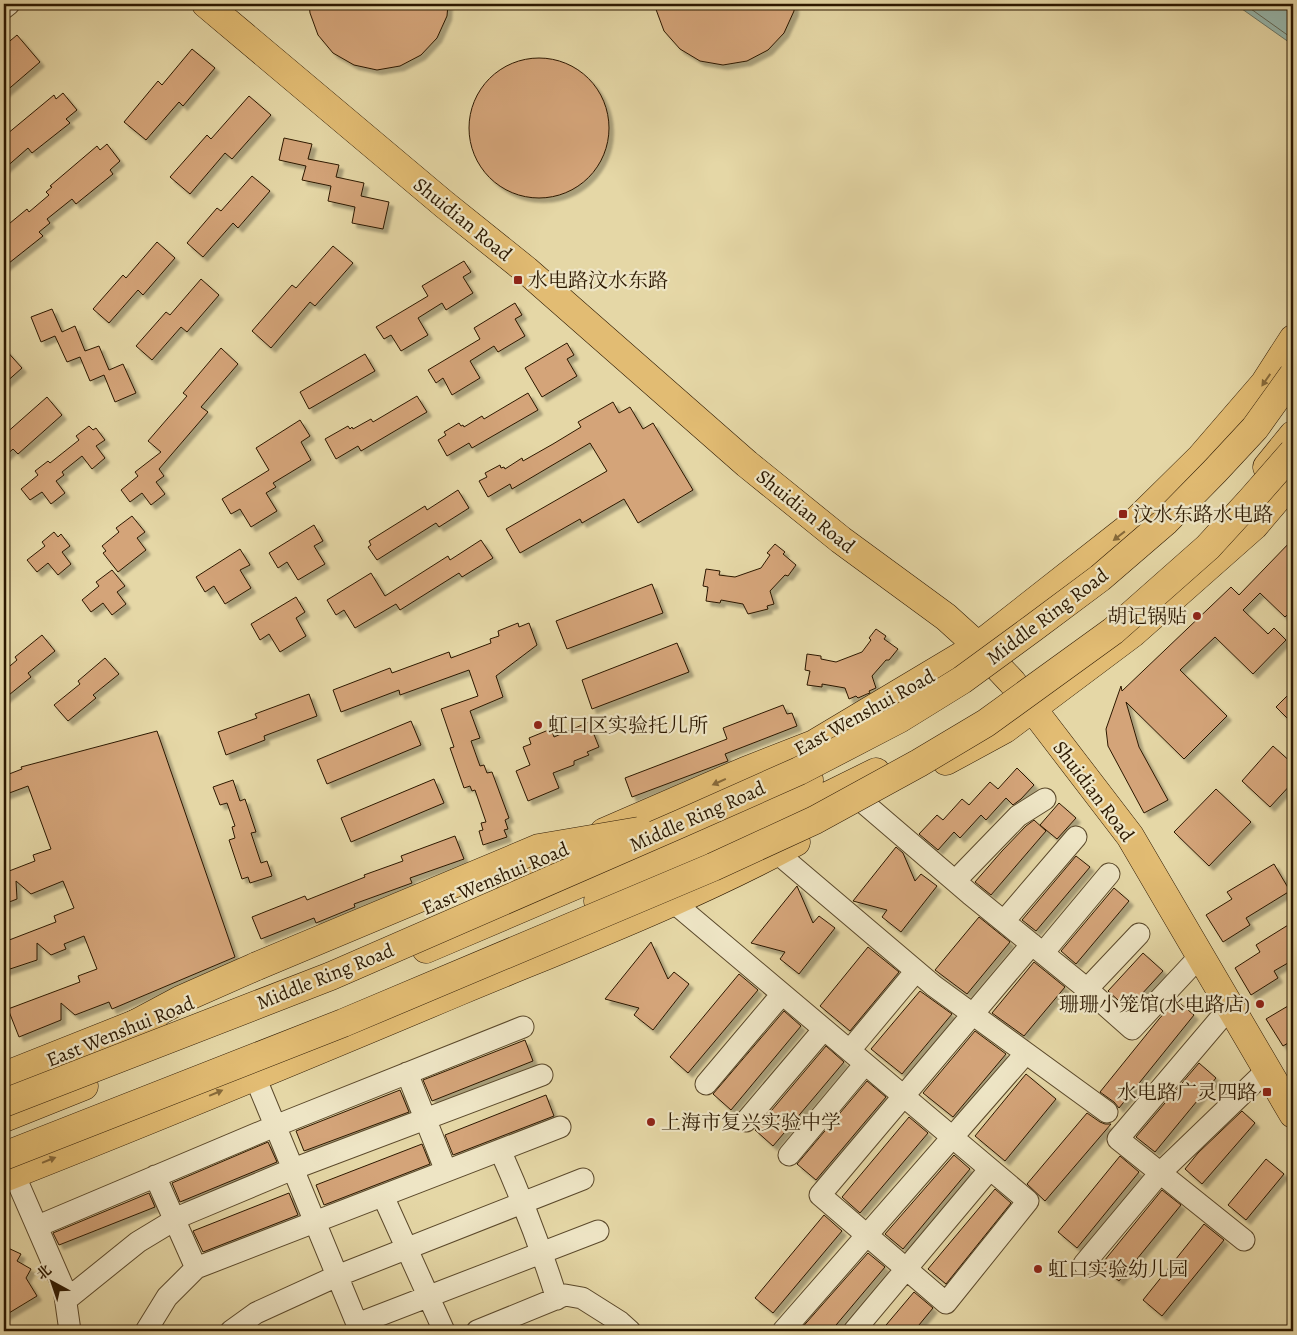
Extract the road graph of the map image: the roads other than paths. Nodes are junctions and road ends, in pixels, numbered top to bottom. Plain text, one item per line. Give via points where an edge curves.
1 (9, 4) edge
2 (206, 4) edge
3 (4, 8) edge
4 (1293, 339) edge
5 (1293, 376) edge
6 (1293, 398) edge
7 (1244, 407) junction
8 (1291, 443) edge
9 (1233, 469) junction
10 (1286, 488) edge
11 (978, 646) junction
12 (1007, 678) junction
13 (1033, 710) junction
14 (745, 771) junction
15 (818, 775) junction
16 (1045, 799) dead end
17 (865, 804) junction
18 (632, 820) junction
19 (682, 823) junction
20 (1076, 837) dead end
21 (776, 852) junction
22 (553, 853) junction
23 (1109, 874) dead end
24 (955, 881) junction
25 (672, 901) junction
26 (1004, 921) junction
27 (1139, 934) dead end
28 (593, 936) junction
29 (479, 940) junction
30 (1037, 948) junction
31 (1200, 956) junction
32 (916, 971) junction
33 (1087, 989) junction
34 (782, 994) junction
35 (1230, 1007) junction
36 (972, 1014) junction
37 (133, 1025) junction
38 (523, 1027) dead end
39 (824, 1029) junction
40 (1026, 1053) junction
41 (857, 1057) junction
42 (204, 1065) junction
43 (1267, 1070) junction
44 (407, 1073) junction
45 (542, 1075) dead end
46 (4, 1076) edge
47 (255, 1077) junction
48 (706, 1084) dead end
49 (903, 1096) junction
50 (4, 1103) edge
51 (1107, 1112) dead end
52 (1293, 1114) edge
53 (161, 1116) junction
54 (4, 1118) edge
55 (425, 1119) junction
56 (746, 1121) dead end
57 (275, 1126) junction
58 (560, 1127) dead end
59 (953, 1137) junction
60 (4, 1142) edge
61 (500, 1150) junction
62 (789, 1155) dead end
63 (293, 1169) junction
64 (990, 1169) junction
65 (7, 1170) edge
66 (446, 1171) junction
67 (1160, 1173) junction
68 (155, 1176) junction
69 (583, 1179) dead end
70 (383, 1196) junction
71 (524, 1202) junction
72 (174, 1220) junction
73 (315, 1222) junction
74 (38, 1226) junction
75 (598, 1231) dead end
76 (867, 1235) junction
77 (1244, 1240) dead end
78 (407, 1248) junction
79 (542, 1252) junction
80 (1084, 1264) dead end
81 (196, 1268) junction
82 (907, 1269) junction
83 (337, 1276) junction
84 (429, 1296) junction
85 (557, 1298) junction
86 (66, 1300) junction
87 (359, 1328) edge
88 (70, 1331) edge
89 (146, 1331) edge
90 (231, 1331) edge
91 (444, 1331) edge
92 (477, 1331) edge
93 (630, 1331) edge
94 (783, 1331) edge
95 (854, 1331) edge

1 - 3 street
2 - 11 main road, Shuidian Road via 526,270 747,464 841,540 946,617
4 -> 7 main road, East Wenshui Road via 1264,384
5 - 19 main road, Middle Ring Road, bridge via 1255,428 1165,522 1100,578 1025,634 962,680 899,719
6 - 9 main road, East Wenshui Road
7 - 9 main road
7 -> 11 main road, East Wenshui Road via 1201,458 1132,525
8 - 10 main road
8 - 12 main road, East Wenshui Road via 1224,515 1095,631
8 - 65 main road, bridge via 1251,500 1208,547 1113,631 986,722 919,763 824,816 713,867
9 - 12 main road, East Wenshui Road via 1147,553
10 - 13 main road via 1254,526 1133,633
11 - 12 main road, Shuidian Road
11 - 14 main road, East Wenshui Road via 814,744
12 - 13 main road, Shuidian Road
12 - 15 main road, East Wenshui Road
12 - 29 main road, East Wenshui Road via 937,738 796,813 724,847
13 - 17 main road via 1005,729
13 - 31 main road, Shuidian Road via 1130,836
14 - 15 main road
14 -> 18 main road, East Wenshui Road
15 - 29 main road, East Wenshui Road
16 - 24 street via 1018,816
17 - 21 main road
17 - 24 street
18 - 22 main road, East Wenshui Road
18 - 37 street via 539,841 246,960 172,992
19 - 37 main road, bridge via 539,848 257,966
19 - 50 main road, Middle Ring Road, bridge via 331,976
20 - 26 street
21 - 25 main road
21 - 32 street
22 - 29 main road
22 - 37 main road, East Wenshui Road
23 - 30 street
24 - 26 street
25 - 28 main road
25 - 34 street
26 - 30 street
27 - 33 street
28 - 29 main road
28 - 47 main road
29 - 42 main road, East Wenshui Road via 343,1011
29 - 54 main road, East Wenshui Road via 293,1004
30 - 33 street
30 - 36 street
31 - 33 street via 1132,1029
31 - 35 main road, Shuidian Road
32 - 36 street
32 - 41 street
34 - 39 street
34 - 48 street
35 - 43 main road, Shuidian Road
35 - 67 street via 1118,1139
36 - 40 street
36 - 49 street
37 - 46 main road, East Wenshui Road
38 - 44 street
39 - 41 street
39 - 56 street
40 - 51 street
40 - 59 street
41 - 49 street
41 - 62 street
42 - 53 main road
42 - 60 main road, East Wenshui Road
43 - 52 main road, Shuidian Road
43 - 67 street
44 - 55 street
44 - 57 street
45 - 55 street
53 -> 47 main road
47 - 57 street
49 - 59 street
49 - 76 street via 820,1195
65 -> 53 main road
55 - 63 street
55 - 66 street
57 - 63 street
57 - 68 street
58 - 61 street
59 - 64 street
59 - 76 street
61 - 66 street
61 - 71 street
63 - 72 street
63 - 73 street
64 - 82 street
64 - 82 street via 1028,1201 946,1303
65 - 74 street
66 - 70 street
67 - 77 street
67 - 80 street
68 - 72 street
68 - 74 street
69 - 71 street
70 - 73 street
70 - 78 street
71 - 78 street
71 - 79 street
72 - 81 street
72 - 86 street via 138,1242
73 - 81 street
73 - 83 street
74 - 86 street
75 - 79 street
76 - 82 street
76 - 94 street
78 - 83 street
78 - 84 street
79 - 84 street
79 - 85 street
81 - 89 street via 167,1297
82 - 95 street
83 - 87 street
83 - 90 street via 256,1313
84 - 87 street
84 - 91 street
85 - 92 street
85 - 93 street via 582,1298
86 - 88 street

